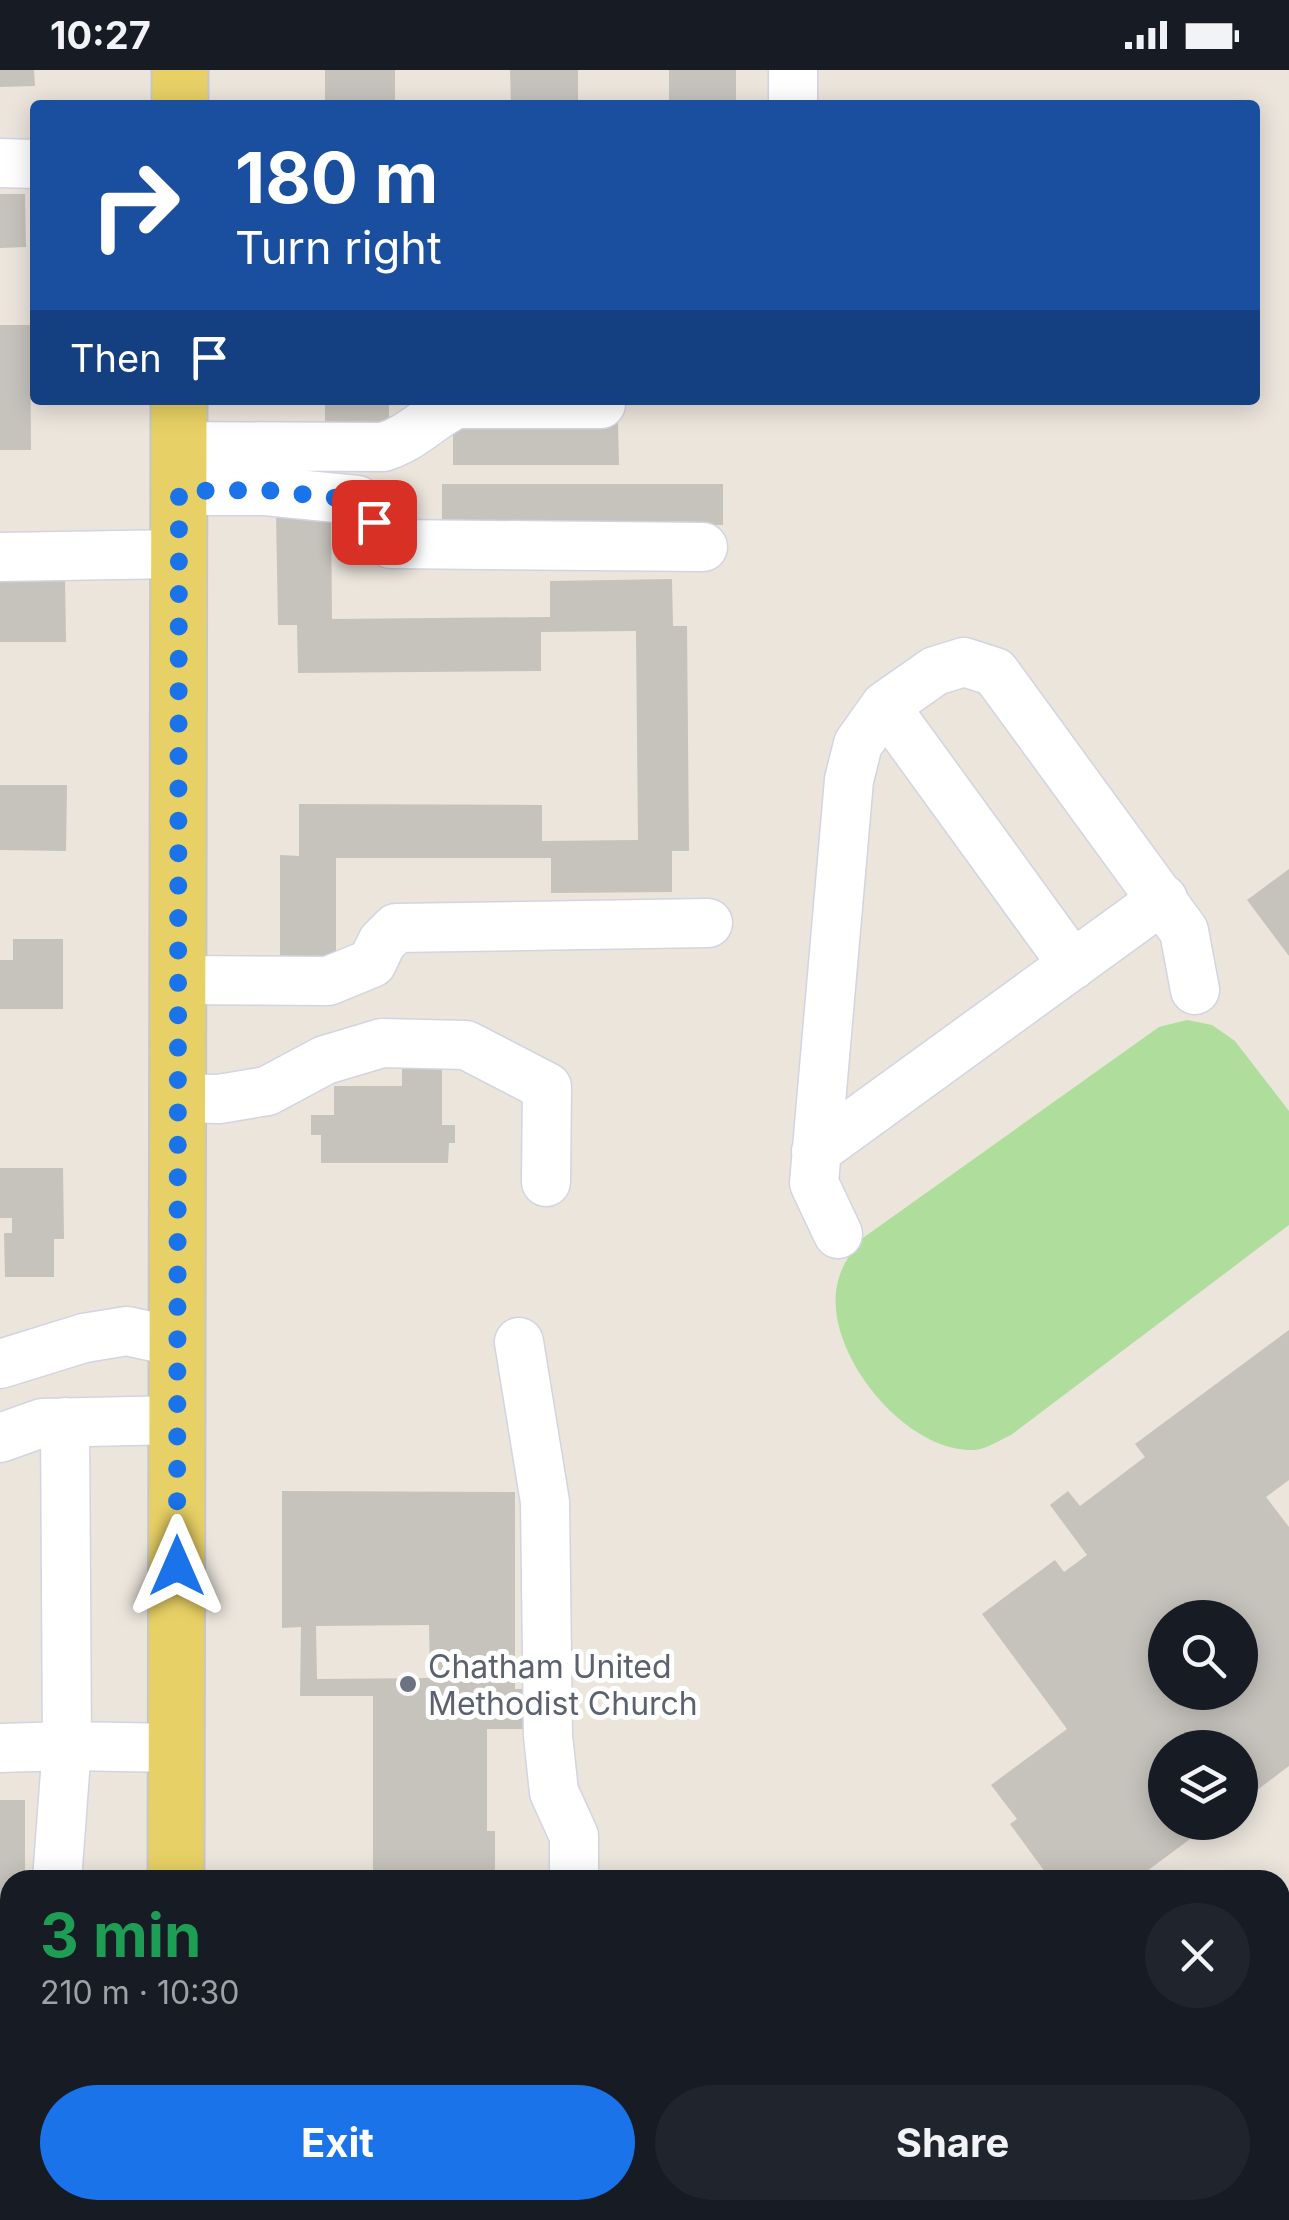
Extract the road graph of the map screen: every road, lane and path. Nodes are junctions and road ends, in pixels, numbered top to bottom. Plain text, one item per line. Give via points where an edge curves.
1 (180, 70) edge
2 (793, 70) edge
3 (180, 100) edge
4 (794, 100) edge
5 (0, 162) edge
6 (30, 164) edge
7 (454, 405) edge
8 (179, 446) edge
9 (703, 547) dead end
10 (178, 554) junction
11 (0, 557) edge
12 (885, 706) junction
13 (1163, 899) junction
14 (708, 923) dead end
15 (1073, 965) junction
16 (178, 980) junction
17 (1195, 990) dead end
18 (178, 1098) junction
19 (816, 1151) junction
20 (546, 1182) dead end
21 (838, 1234) dead end
22 (177, 1342) junction
23 (519, 1342) dead end
24 (0, 1364) edge
25 (177, 1420) junction
26 (64, 1422) junction
27 (0, 1438) edge
28 (67, 1746) junction
29 (0, 1748) edge
30 (176, 1748) junction
31 (58, 1870) edge
32 (176, 1870) edge
33 (574, 1870) edge

1 - 3 main road
2 - 4 lane
5 - 6 lane
7 - 8 lane via 405,440 383,447
8 - 9 lane via 265,490 356,500 390,544
8 - 10 main road
10 - 11 lane
10 - 16 main road
12 - 13 lane via 935,671 964,662 995,672
12 - 15 lane
12 - 19 lane via 858,744 849,780
13 - 15 lane
13 - 17 lane via 1184,931
14 - 16 lane via 396,928 372,963 328,981
15 - 19 lane
16 - 18 main road
18 - 20 lane via 268,1091 325,1060 382,1043 466,1045 547,1087
18 - 22 main road
19 - 21 lane via 814,1183
22 - 24 lane via 127,1331
22 - 25 main road
23 - 33 lane via 546,1502 548,1736 554,1792 574,1836
25 - 26 lane
25 - 30 main road
26 - 27 lane via 42,1422
26 - 28 lane
28 - 29 lane
28 - 30 lane
28 - 31 lane
30 - 32 main road

